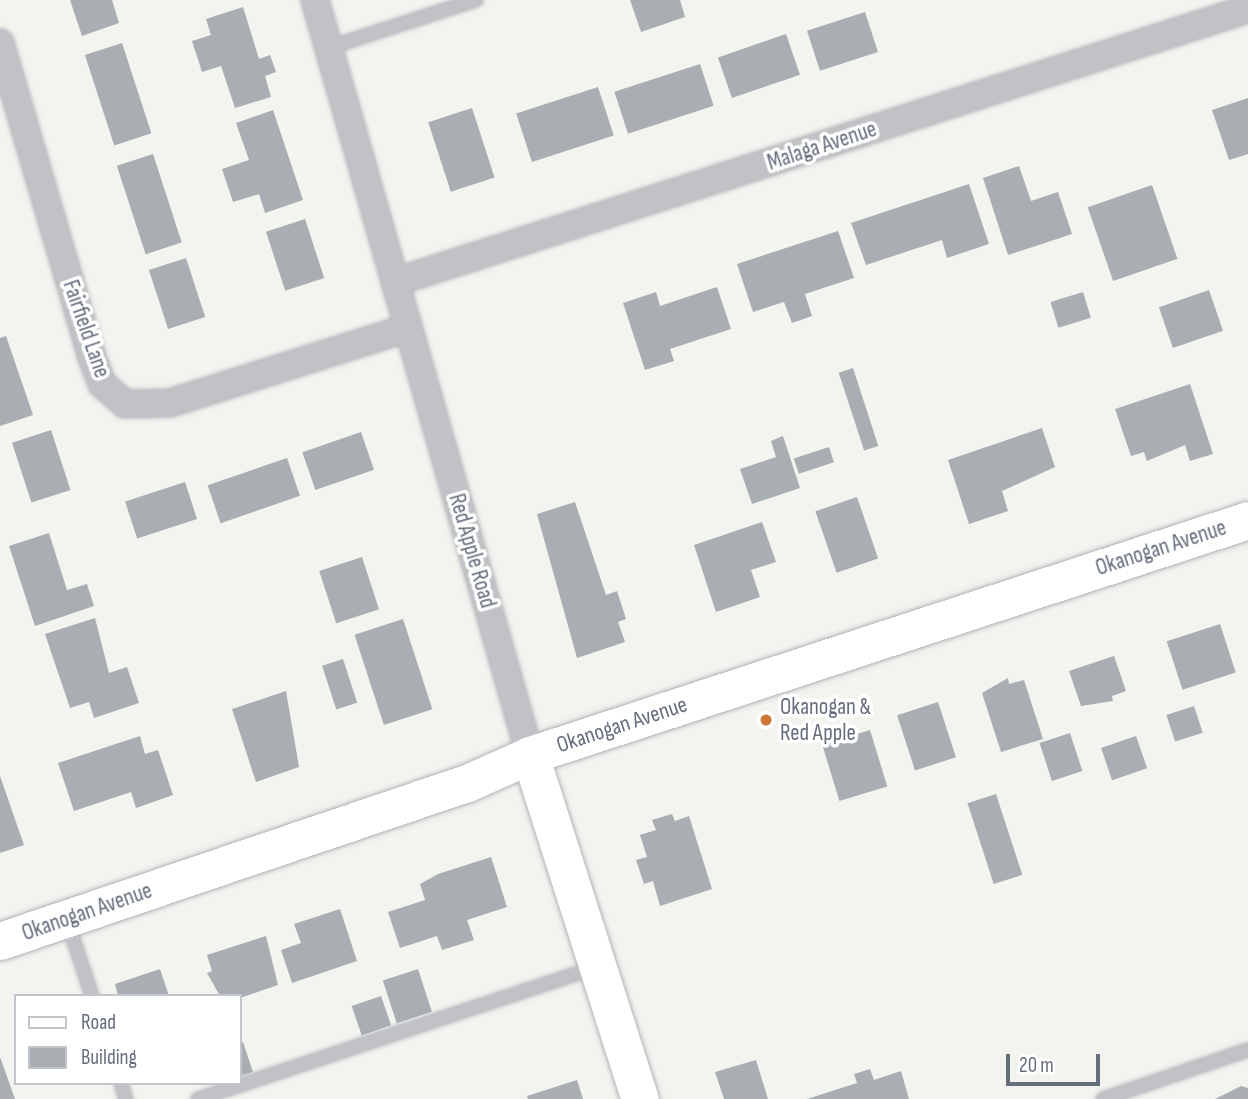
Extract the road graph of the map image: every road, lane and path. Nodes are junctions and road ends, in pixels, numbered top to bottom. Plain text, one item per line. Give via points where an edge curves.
1 (315, 0) edge
2 (476, 0) edge
3 (1248, 9) edge
4 (0, 43) edge
5 (328, 48) junction
6 (395, 282) junction
7 (408, 328) junction
8 (1248, 520) edge
9 (530, 755) junction
10 (66, 919) junction
11 (0, 941) edge
12 (597, 966) junction
13 (91, 994) edge
14 (1248, 1050) edge
15 (242, 1084) edge
16 (240, 1085) edge
17 (198, 1099) edge
18 (640, 1099) edge
19 (1103, 1099) edge

1 - 5 street, Red Apple Road
2 - 5 lane
3 - 6 street, Malaga Avenue
4 - 7 street, Fairfield Lane via 91,355 102,384 125,404 160,406
5 - 6 street, Red Apple Road
6 - 7 street, Red Apple Road
7 - 9 street, Red Apple Road
8 - 9 street, Okanogan Avenue
9 - 10 street, Okanogan Avenue via 465,784
9 - 12 street, Red Apple Road
10 - 11 street, Okanogan Avenue
10 - 13 lane
12 - 15 lane
12 - 18 street, Red Apple Road
14 - 19 lane
16 - 17 lane

